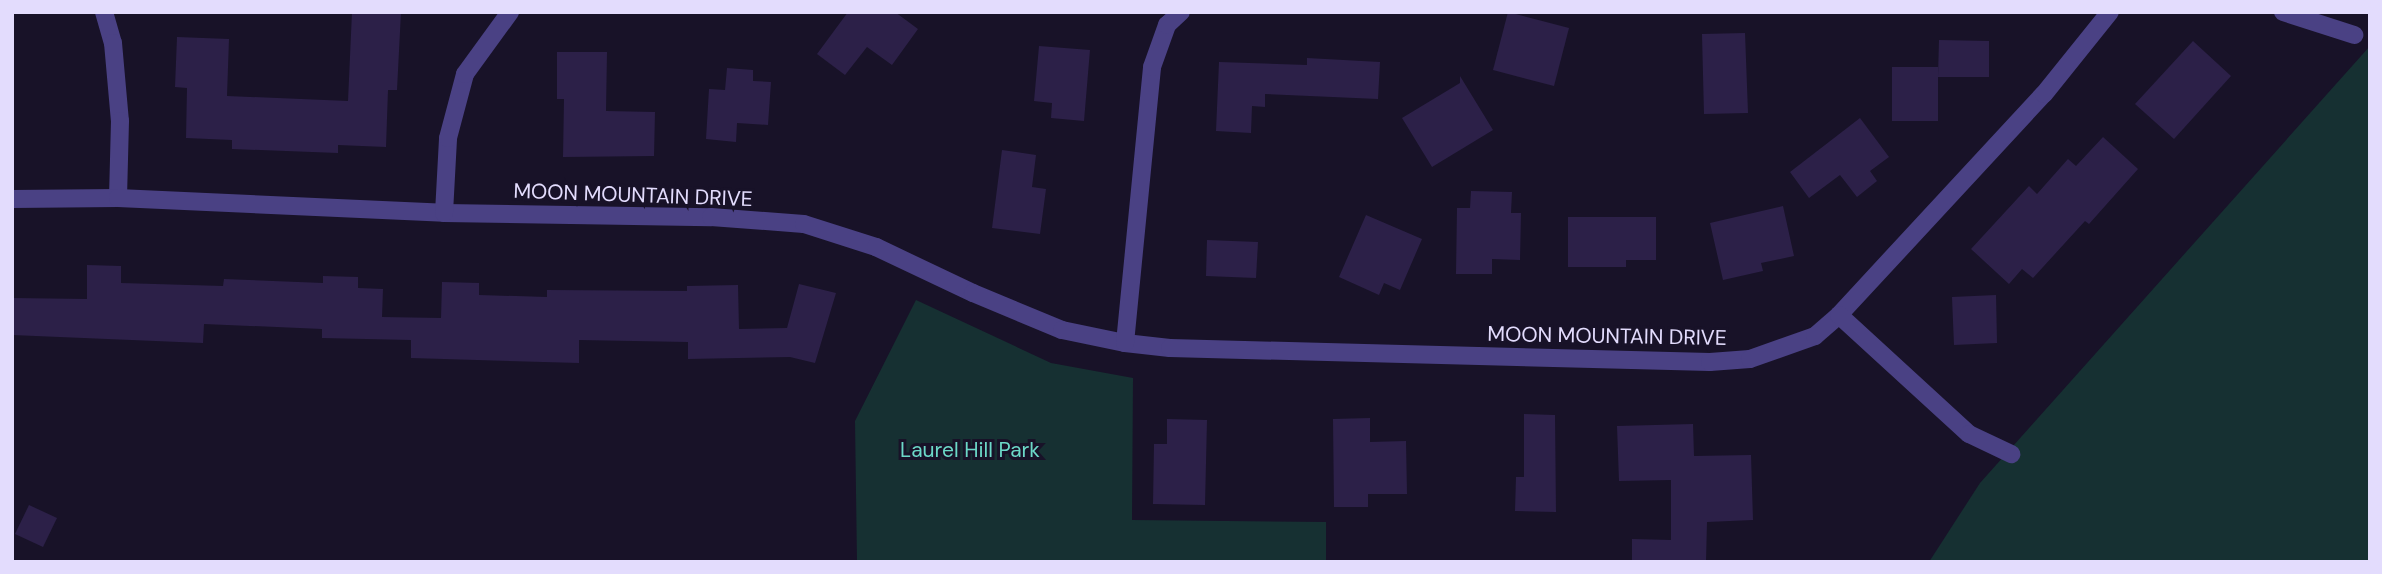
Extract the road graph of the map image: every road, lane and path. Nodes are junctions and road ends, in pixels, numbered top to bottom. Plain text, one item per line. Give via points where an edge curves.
1 (104, 12) edge
2 (510, 12) edge
3 (1181, 12) edge
4 (2110, 12) edge
5 (2283, 12) edge
6 (2354, 35) dead end
7 (118, 198) junction
8 (12, 199) edge
9 (444, 213) junction
10 (1839, 315) junction
11 (1125, 343) junction
12 (2011, 454) dead end

1 - 7 street via 113,43 120,121
2 - 9 street via 465,74 448,138
3 - 11 street via 1167,25 1152,67
4 - 10 street, MOON MOUNTAIN DRIVE via 2044,94
5 - 6 street
7 - 8 street, MOON MOUNTAIN DRIVE
7 - 9 street, MOON MOUNTAIN DRIVE
9 - 11 street, MOON MOUNTAIN DRIVE via 711,216 804,225 876,247 1062,330
10 - 11 street, MOON MOUNTAIN DRIVE via 1815,336 1784,349 1750,359 1710,362 1170,348
10 - 12 street via 1969,434

